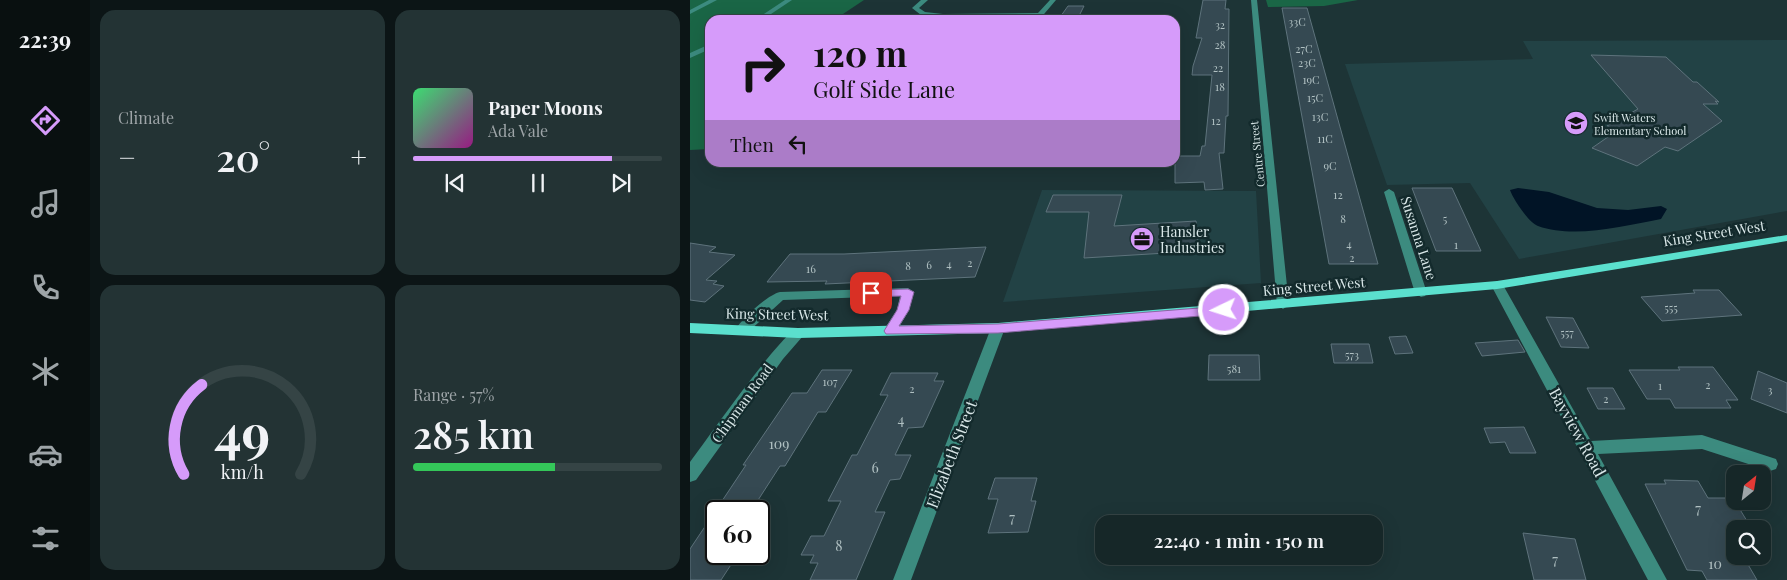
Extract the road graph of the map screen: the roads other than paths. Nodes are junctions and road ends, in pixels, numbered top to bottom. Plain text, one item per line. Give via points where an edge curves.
1 (714, 0) edge
2 (788, 0) edge
3 (925, 0) edge
4 (1053, 0) edge
5 (1254, 0) edge
6 (690, 12) edge
7 (766, 15) edge
8 (933, 15) edge
9 (1040, 15) edge
10 (705, 48) edge
11 (690, 56) edge
12 (1389, 192) dead end
13 (1787, 238) edge
14 (1497, 285) junction
15 (1421, 293) junction
16 (1283, 305) junction
17 (690, 328) edge
18 (998, 328) junction
19 (742, 330) junction
20 (890, 331) junction
21 (798, 333) junction
22 (1588, 448) junction
23 (1770, 464) dead end
24 (690, 475) edge
25 (902, 580) edge
26 (1658, 580) edge

1 - 6 street
2 - 7 street
3 - 8 street via 915,8 923,14
4 - 9 street
5 - 16 street, Centre Street
10 - 11 street
12 - 15 street, Susanna Lane
13 - 14 main road, King Street West
14 - 15 main road, King Street West
14 - 22 street, Bayview Road
15 - 16 main road, King Street West
16 - 18 main road, King Street West
17 - 19 main road, King Street West
18 - 20 main road, King Street West
18 - 25 street, Elizabeth Street
19 - 20 street via 780,296 908,292 903,310
19 - 21 main road, King Street West
20 - 21 main road, King Street West
21 - 24 street, Chipman Road via 778,354
22 - 23 street via 1702,442
22 - 26 street, Bayview Road

